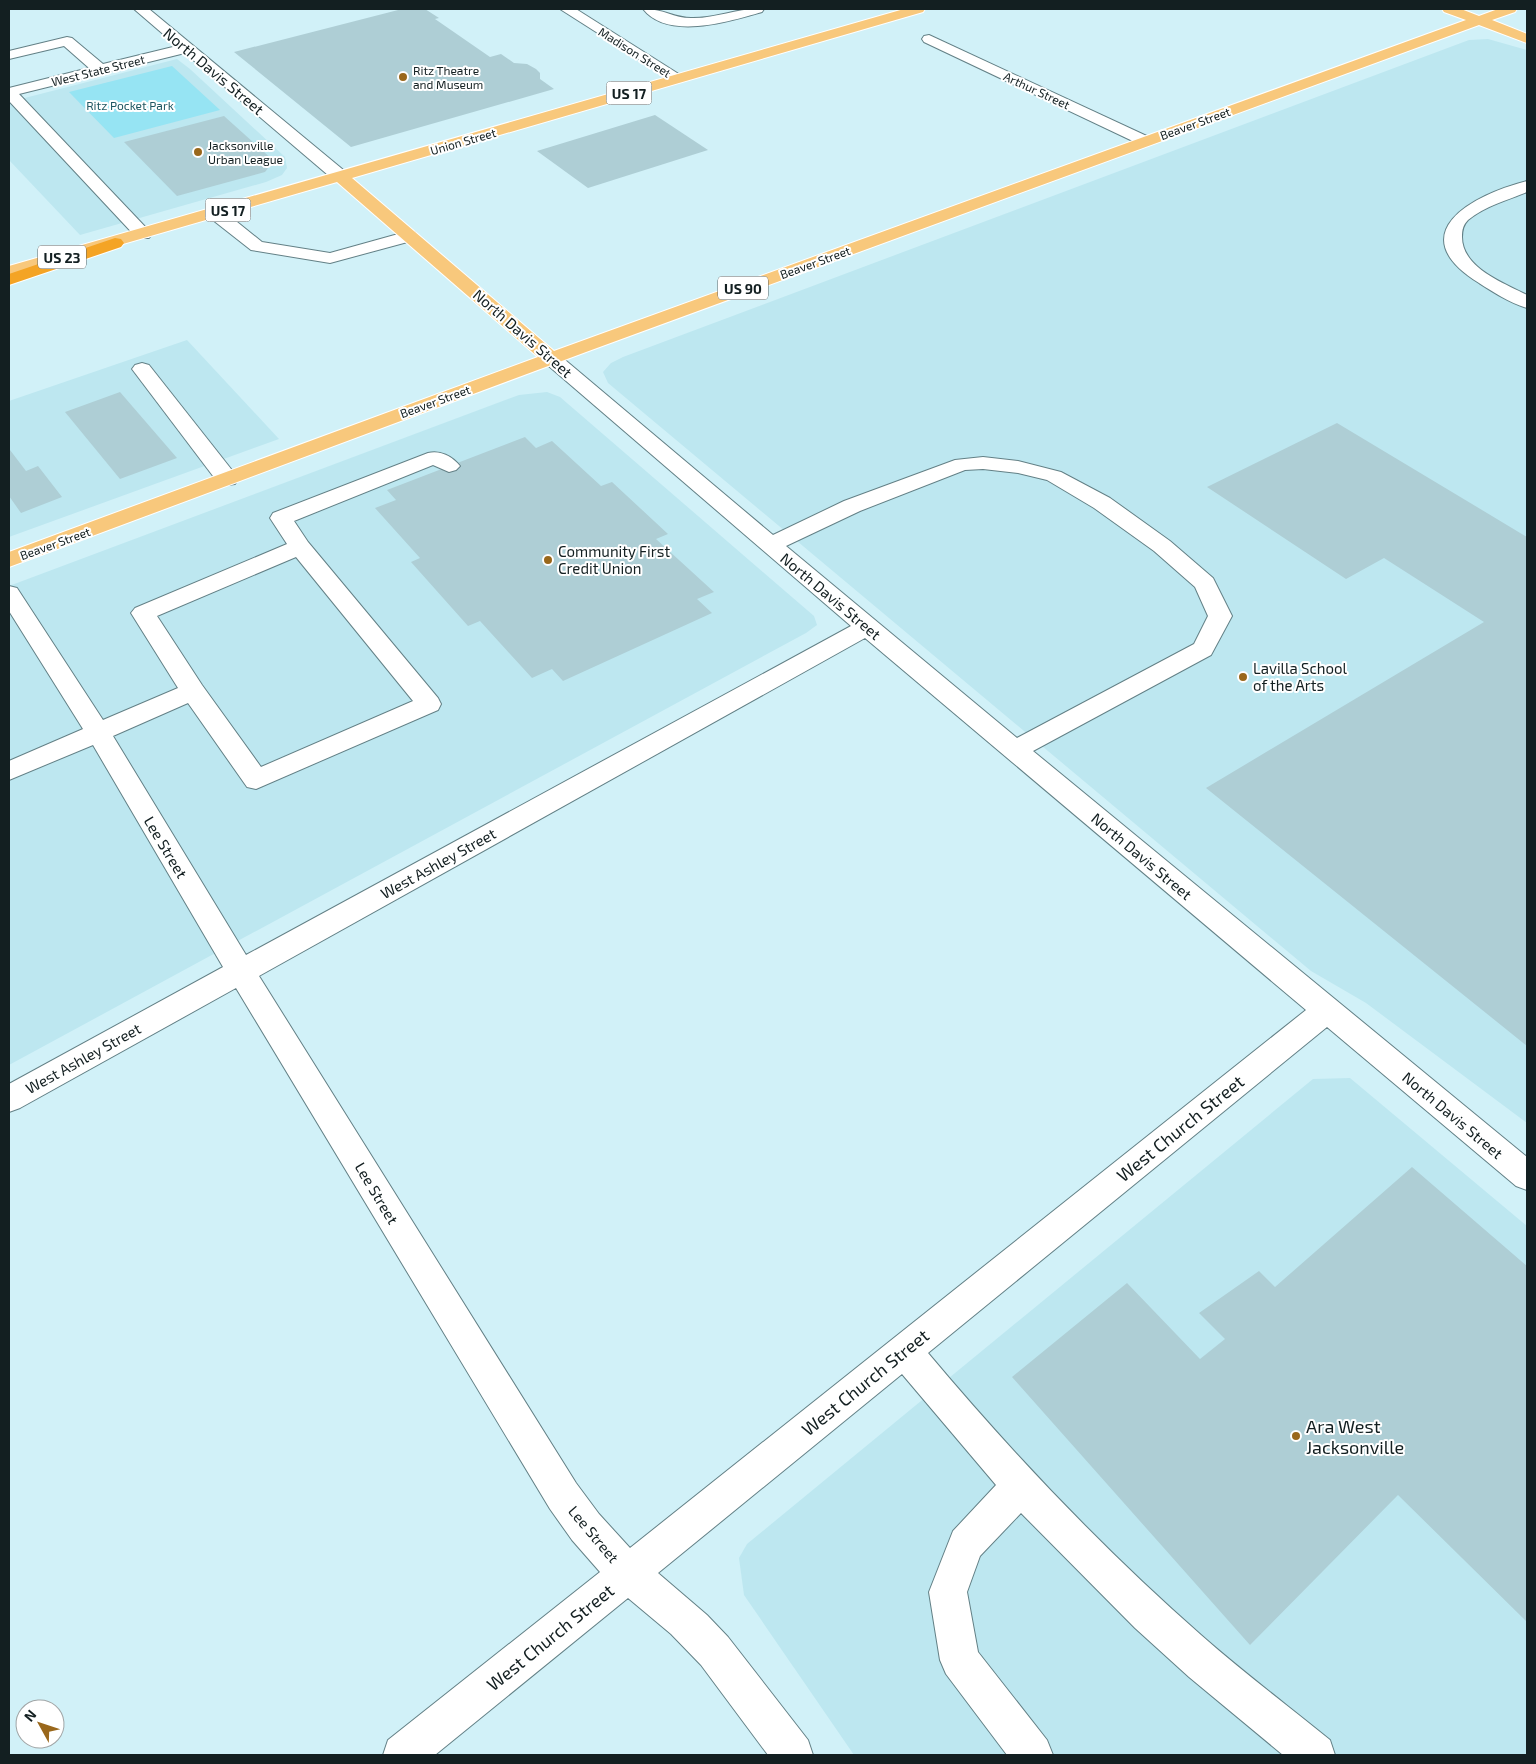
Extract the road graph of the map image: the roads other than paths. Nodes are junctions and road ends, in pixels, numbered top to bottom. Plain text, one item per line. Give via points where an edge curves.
1 (141, 9) edge
2 (650, 9) edge
3 (757, 9) edge
4 (918, 9) edge
5 (1450, 9) edge
6 (1510, 9) edge
7 (594, 10) edge
8 (572, 12) edge
9 (1478, 20) junction
10 (929, 39) dead end
11 (1527, 39) edge
12 (186, 48) junction
13 (9, 55) edge
14 (100, 69) junction
15 (678, 78) junction
16 (9, 92) edge
17 (1145, 141) junction
18 (341, 177) junction
19 (1527, 186) edge
20 (215, 213) junction
21 (143, 234) junction
22 (409, 236) junction
23 (115, 242) junction
24 (9, 272) edge
25 (9, 280) edge
26 (1527, 302) edge
27 (551, 358) junction
28 (142, 370) dead end
29 (449, 466) dead end
30 (227, 479) junction
31 (771, 545) junction
32 (300, 548) junction
33 (9, 560) edge
34 (9, 593) edge
35 (867, 627) junction
36 (193, 691) junction
37 (98, 732) junction
38 (1015, 750) junction
39 (9, 771) edge
40 (241, 972) junction
41 (1327, 1010) junction
42 (9, 1099) edge
43 (1527, 1176) edge
44 (904, 1350) junction
45 (1021, 1485) junction
46 (628, 1573) junction
47 (403, 1755) edge
48 (793, 1755) edge
49 (1032, 1755) edge
50 (1315, 1755) edge

1 - 12 street, North Davis Street
2 - 3 street via 671,20 695,22
4 - 15 main road, Union Street / US 17
5 - 9 main road
6 - 9 main road, Beaver Street / US 90
7 - 8 street
8 - 15 street, Madison Street
9 - 11 main road
9 - 17 main road, Beaver Street / US 90
10 - 17 street, Arthur Street
12 - 14 street, West State Street
12 - 18 street, North Davis Street
13 - 14 street via 67,41
14 - 16 street, West State Street
15 - 18 main road, Union Street / US 17
16 - 21 street
17 - 27 main road, Beaver Street / US 90
18 - 20 main road, Union Street / US 17
18 - 22 main road, North Davis Street
19 - 26 street via 1472,210 1455,224 1451,242 1460,260 1478,276
20 - 21 main road, Union Street / US 17
20 - 22 street via 258,246 330,258
21 - 23 main road, Union Street / US 17
22 - 27 main road, North Davis Street
23 - 24 main road, Union Street / US 23
23 - 25 highway, US 17
27 - 30 main road, Beaver Street / US 90
27 - 31 street, North Davis Street
28 - 30 street
29 - 32 street via 435,458 281,518
30 - 33 main road, Beaver Street / US 90
31 - 35 street, North Davis Street
31 - 38 street via 852,506 962,464 983,463 1054,476 1102,503 1205,582 1220,616 1203,650
32 - 36 street via 143,613
32 - 36 street via 429,704 256,780
34 - 37 street, Lee Street
35 - 38 street, North Davis Street
35 - 40 street, West Ashley Street
36 - 37 street
37 - 39 street
37 - 40 street, Lee Street
38 - 41 street, North Davis Street
40 - 42 street, West Ashley Street
40 - 46 street, Lee Street via 563,1496 581,1522
41 - 43 street, North Davis Street
41 - 44 street, West Church Street
44 - 45 street
44 - 46 street, West Church Street
45 - 49 street via 966,1544 948,1592 960,1660
45 - 50 street via 1074,1542 1188,1649
46 - 47 street, West Church Street
46 - 48 street, Lee Street via 702,1638 746,1690

